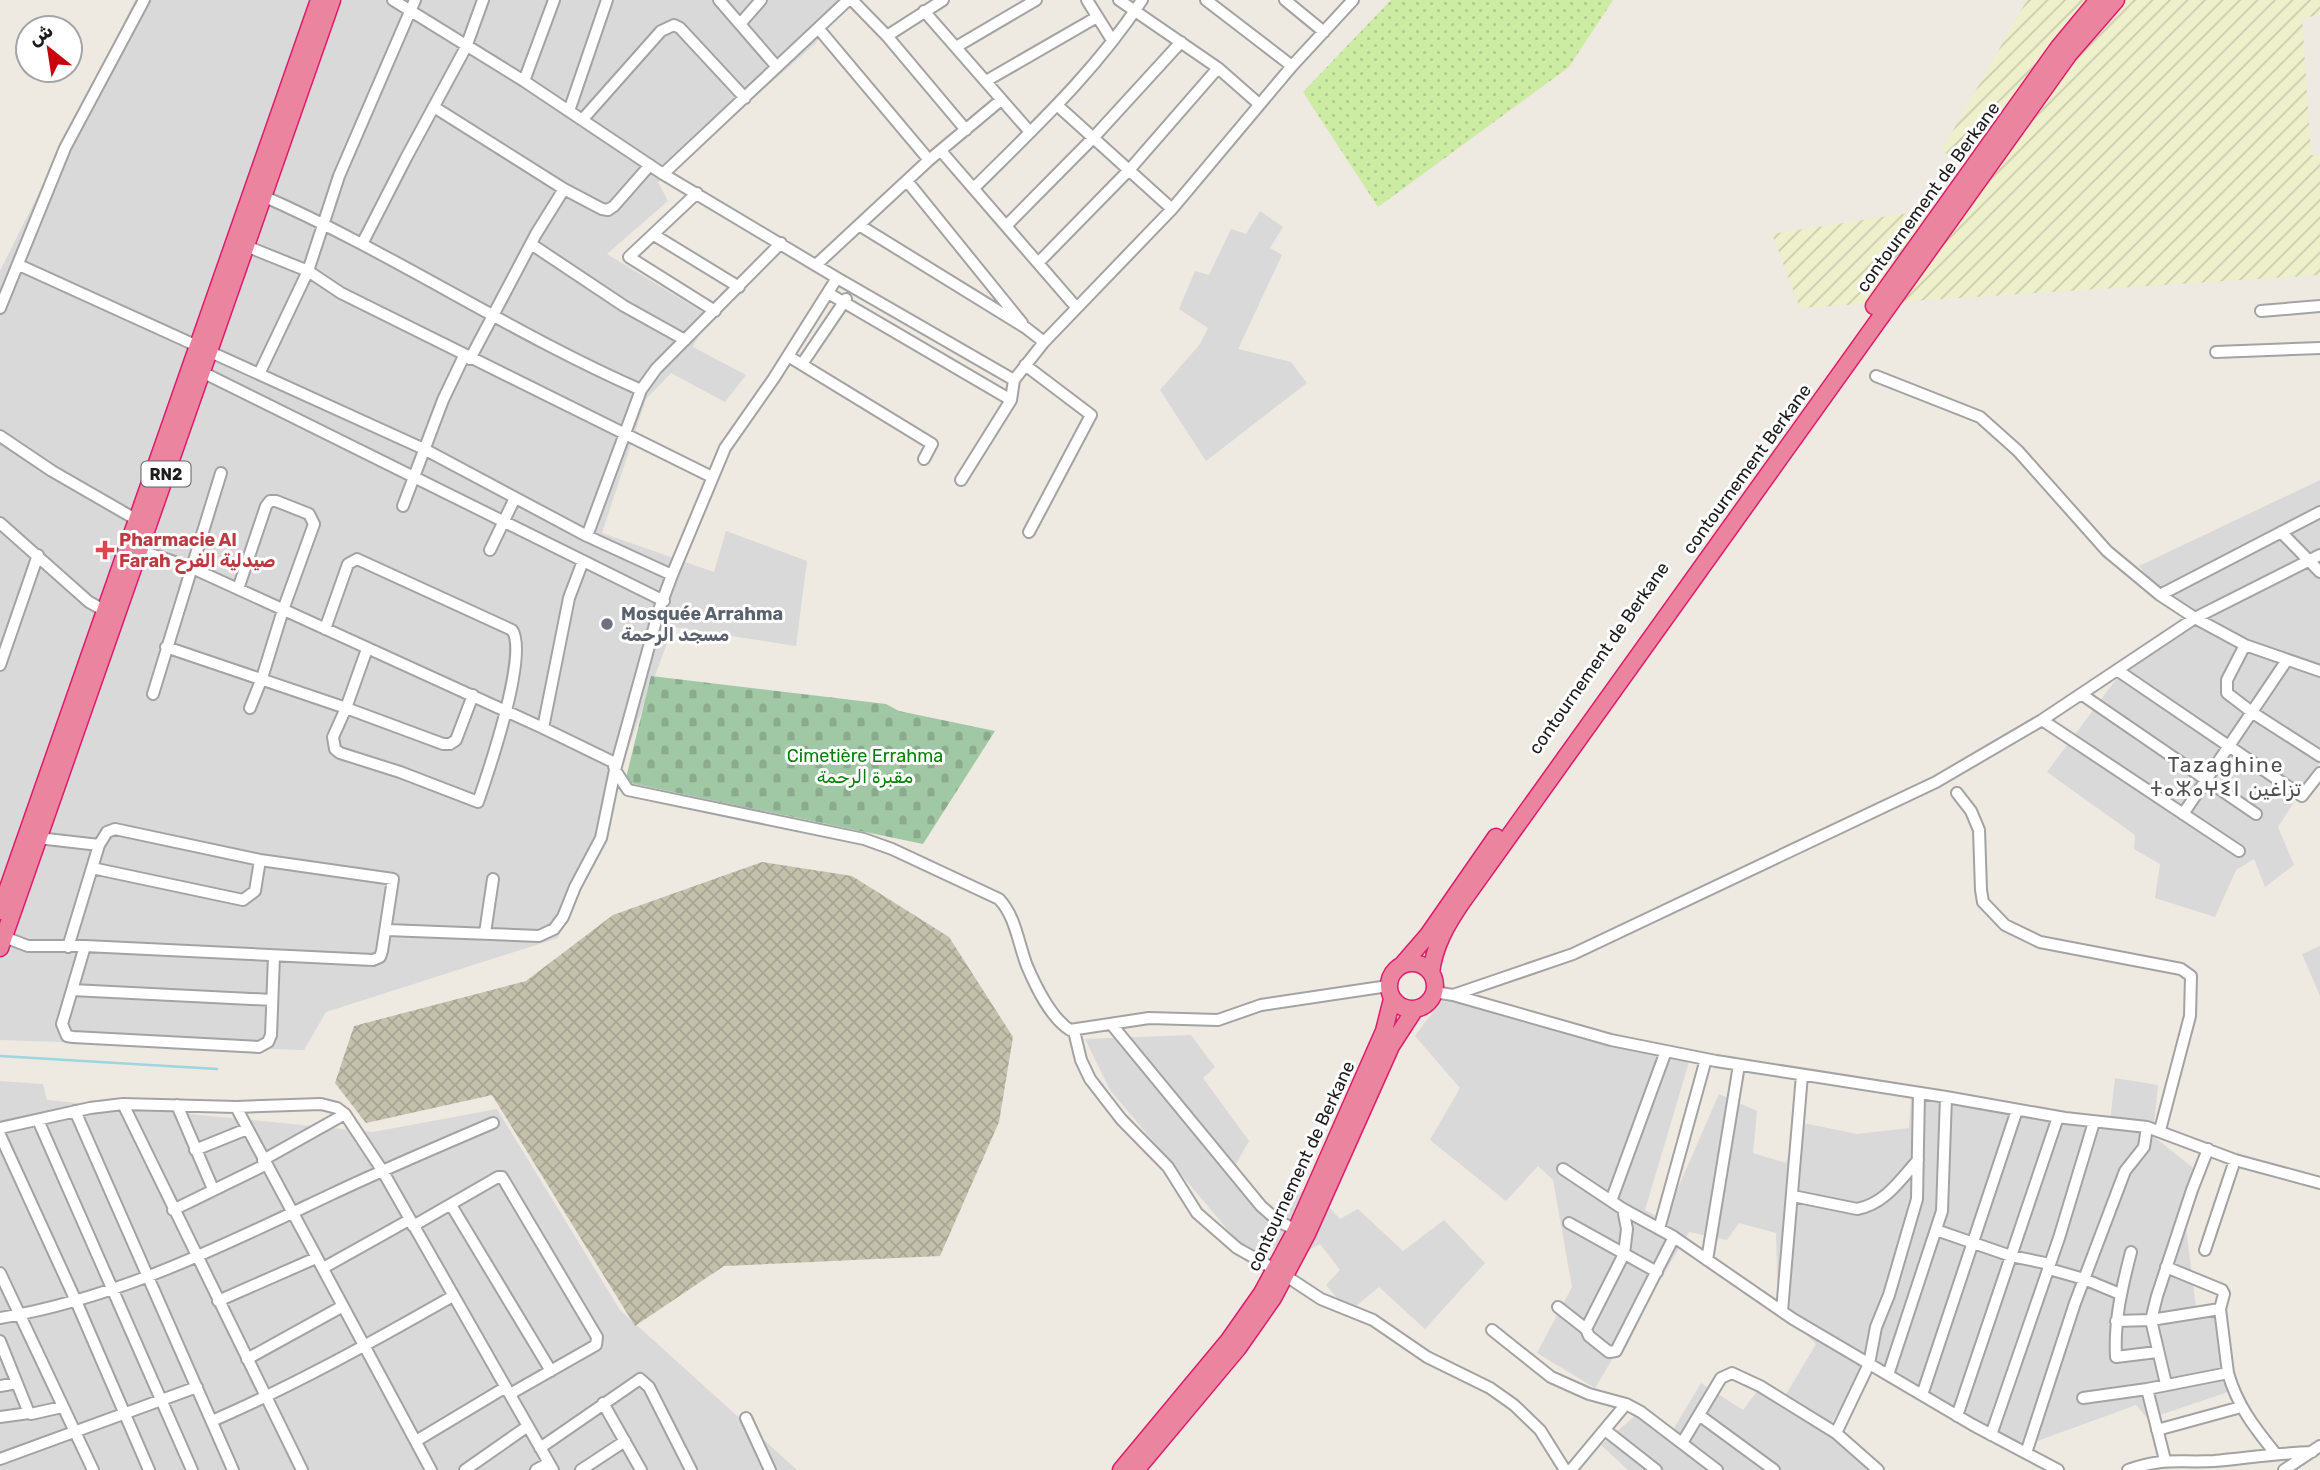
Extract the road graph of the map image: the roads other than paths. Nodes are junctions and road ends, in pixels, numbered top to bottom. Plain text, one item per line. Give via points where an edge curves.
1 (144, 0) edge
2 (318, 0) edge
3 (332, 0) edge
4 (393, 0) edge
5 (483, 0) edge
6 (554, 0) edge
7 (607, 0) edge
8 (719, 0) edge
9 (761, 0) edge
10 (850, 0) edge
11 (943, 0) edge
12 (1036, 0) edge
13 (1087, 0) edge
14 (1119, 0) edge
15 (1142, 0) edge
16 (1206, 0) edge
17 (1285, 0) edge
18 (1353, 0) edge
19 (2098, 0) edge
20 (2116, 0) edge
21 (413, 6) edge
22 (924, 11) junction
23 (1135, 12) junction
24 (1097, 17) junction
25 (740, 24) junction
26 (818, 29) junction
27 (1324, 32) junction
28 (887, 36) junction
29 (1112, 40) junction
30 (1181, 42) junction
31 (467, 47) junction
32 (956, 47) junction
33 (1292, 66) junction
34 (778, 67) junction
35 (1218, 68) junction
36 (986, 80) junction
37 (524, 81) junction
38 (745, 98) junction
39 (1002, 100) junction
40 (1259, 104) junction
41 (1058, 106) junction
42 (434, 107) junction
43 (569, 111) junction
44 (582, 120) junction
45 (966, 130) junction
46 (1030, 132) junction
47 (1094, 136) junction
48 (942, 151) junction
49 (929, 160) junction
50 (650, 165) junction
51 (1130, 169) junction
52 (663, 174) junction
53 (907, 181) junction
54 (974, 188) junction
55 (564, 189) junction
56 (697, 193) junction
57 (264, 196) junction
58 (1172, 209) junction
59 (323, 222) junction
60 (859, 225) junction
61 (1006, 226) junction
62 (654, 235) junction
63 (781, 243) junction
64 (240, 244) junction
65 (362, 244) junction
66 (531, 244) junction
67 (817, 264) junction
68 (1038, 264) junction
69 (19, 265) junction
70 (307, 271) junction
71 (837, 278) junction
72 (739, 286) junction
73 (852, 287) junction
74 (828, 293) junction
75 (844, 303) junction
76 (2320, 306) edge
77 (1076, 307) junction
78 (0, 308) edge
79 (715, 311) junction
80 (2262, 311) dead end
81 (492, 316) junction
82 (1026, 328) junction
83 (685, 340) junction
84 (1044, 342) junction
85 (203, 348) junction
86 (2320, 348) edge
87 (2216, 352) dead end
88 (788, 356) junction
89 (467, 357) junction
90 (803, 364) junction
91 (1025, 365) junction
92 (202, 372) junction
93 (260, 374) junction
94 (1876, 376) dead end
95 (1014, 380) junction
96 (641, 390) junction
97 (1011, 400) junction
98 (624, 435) junction
99 (0, 436) edge
100 (424, 449) junction
101 (924, 459) dead end
102 (221, 473) dead end
103 (712, 477) junction
104 (413, 478) junction
105 (961, 480) dead end
106 (515, 498) junction
107 (402, 506) dead end
108 (2320, 512) edge
109 (137, 520) junction
110 (503, 522) junction
111 (0, 523) edge
112 (1029, 532) dead end
113 (2281, 532) junction
114 (587, 536) junction
115 (602, 543) junction
116 (134, 548) junction
117 (490, 550) dead end
118 (38, 555) junction
119 (2315, 558) edge
120 (587, 564) junction
121 (192, 569) junction
122 (2320, 572) edge
123 (672, 575) junction
124 (238, 589) junction
125 (2160, 595) junction
126 (664, 601) junction
127 (284, 610) junction
128 (110, 613) junction
129 (2194, 618) junction
130 (325, 629) junction
131 (2245, 645) junction
132 (166, 647) junction
133 (367, 649) junction
134 (2287, 660) junction
135 (0, 665) edge
136 (2117, 670) junction
137 (2320, 671) edge
138 (262, 678) junction
139 (153, 694) dead end
140 (2081, 694) junction
141 (472, 695) junction
142 (250, 708) dead end
143 (346, 708) junction
144 (507, 710) junction
145 (2253, 713) junction
146 (2042, 720) junction
147 (543, 728) junction
148 (2230, 748) junction
149 (2320, 755) edge
150 (615, 770) junction
151 (2320, 773) edge
152 (2206, 782) junction
153 (1957, 793) dead end
154 (2183, 814) junction
155 (2256, 814) dead end
156 (38, 838) junction
157 (99, 845) junction
158 (2239, 851) dead end
159 (260, 860) junction
160 (92, 868) junction
161 (494, 879) dead end
162 (3, 914) edge
163 (387, 930) junction
164 (485, 933) junction
165 (2, 942) edge
166 (85, 946) junction
167 (68, 947) junction
168 (274, 956) junction
169 (1402, 965) junction
170 (1432, 973) junction
171 (72, 990) junction
172 (1390, 992) junction
173 (1434, 992) junction
174 (1453, 995) junction
175 (272, 1000) junction
176 (1415, 1009) junction
177 (1112, 1025) junction
178 (1074, 1031) junction
179 (1666, 1051) junction
180 (1706, 1059) junction
181 (1739, 1065) junction
182 (1802, 1074) junction
183 (1919, 1093) junction
184 (1946, 1097) junction
185 (123, 1104) junction
186 (177, 1105) junction
187 (236, 1107) junction
188 (2017, 1110) junction
189 (75, 1111) junction
190 (345, 1114) junction
191 (2058, 1117) junction
192 (38, 1120) junction
193 (2094, 1122) junction
194 (493, 1123) dead end
195 (2147, 1127) junction
196 (0, 1128) edge
197 (247, 1129) junction
198 (2160, 1130) junction
199 (0, 1135) edge
200 (2207, 1149) junction
201 (195, 1150) junction
202 (1918, 1160) junction
203 (2235, 1160) junction
204 (264, 1162) junction
205 (1563, 1169) dead end
206 (382, 1170) junction
207 (2320, 1183) edge
208 (213, 1189) junction
209 (1793, 1196) junction
210 (1611, 1201) junction
211 (451, 1205) junction
212 (1623, 1209) junction
213 (173, 1210) junction
214 (292, 1213) junction
215 (411, 1223) junction
216 (1569, 1223) dead end
217 (1660, 1229) junction
218 (1296, 1230) junction
219 (1936, 1230) junction
220 (1674, 1237) junction
221 (1973, 1244) junction
222 (2205, 1250) dead end
223 (2131, 1252) dead end
224 (1625, 1254) junction
225 (2011, 1256) junction
226 (198, 1257) junction
227 (316, 1258) junction
228 (1707, 1260) junction
229 (2050, 1267) junction
230 (2166, 1267) junction
231 (323, 1268) junction
232 (1657, 1272) junction
233 (0, 1273) edge
234 (1281, 1273) junction
235 (148, 1277) junction
236 (2084, 1279) junction
237 (113, 1290) junction
238 (2120, 1294) junction
239 (453, 1296) junction
240 (76, 1301) junction
241 (218, 1301) junction
242 (343, 1306) junction
243 (1558, 1307) dead end
244 (2220, 1309) junction
245 (1782, 1311) junction
246 (18, 1315) junction
247 (0, 1318) edge
248 (2151, 1320) junction
249 (2116, 1321) junction
250 (1586, 1329) junction
251 (1492, 1330) dead end
252 (0, 1341) edge
253 (365, 1346) junction
254 (2157, 1352) junction
255 (247, 1359) junction
256 (1870, 1364) junction
257 (551, 1371) junction
258 (2228, 1373) junction
259 (1888, 1376) junction
260 (17, 1383) junction
261 (2166, 1384) junction
262 (0, 1386) edge
263 (197, 1387) junction
264 (2147, 1389) junction
265 (508, 1391) junction
266 (1922, 1395) junction
267 (266, 1398) junction
268 (2083, 1398) dead end
269 (160, 1400) junction
270 (603, 1403) junction
271 (1626, 1404) junction
272 (62, 1407) junction
273 (2241, 1407) junction
274 (29, 1413) junction
275 (124, 1413) junction
276 (1699, 1415) junction
277 (1958, 1416) junction
278 (0, 1418) edge
279 (746, 1418) dead end
280 (212, 1421) junction
281 (528, 1426) junction
282 (1605, 1430) junction
283 (2157, 1430) junction
284 (75, 1433) junction
285 (1836, 1433) junction
286 (1991, 1435) junction
287 (416, 1441) junction
288 (625, 1441) junction
289 (1682, 1443) junction
290 (540, 1448) junction
291 (2316, 1449) edge
292 (2026, 1453) junction
293 (2275, 1453) junction
294 (0, 1460) edge
295 (2165, 1460) junction
296 (551, 1467) edge
297 (93, 1470) edge
298 (149, 1470) edge
299 (192, 1470) edge
300 (233, 1470) edge
301 (302, 1470) edge
302 (431, 1470) edge
303 (465, 1470) edge
304 (536, 1470) edge
305 (581, 1470) edge
306 (641, 1470) edge
307 (691, 1470) edge
308 (770, 1470) edge
309 (1121, 1470) edge
310 (1136, 1470) edge
311 (1565, 1470) edge
312 (1571, 1470) edge
313 (1656, 1470) edge
314 (1717, 1470) edge
315 (1774, 1470) edge
316 (1878, 1470) edge
317 (2058, 1470) edge
318 (2128, 1470) edge
319 (2284, 1470) edge

1 - 69 street via 65,148
2 - 64 highway, RN2
3 - 57 highway, RN2
4 - 21 street
5 - 31 street
6 - 37 street
7 - 43 street
8 - 25 street
9 - 25 street
10 - 26 street
10 - 28 street
11 - 22 street
12 - 32 street
13 - 24 street
14 - 23 street
15 - 23 street
16 - 33 street
17 - 27 street
18 - 27 street
19 - 169 highway, contournement de Berkane via 2059,47 1428,935
20 - 170 highway, contournement Berkane via 2069,54 1462,902 1440,938
21 - 31 street
21 - 59 street
22 - 28 street
22 - 32 street
23 - 29 street
23 - 30 street
24 - 29 street
24 - 36 street
25 - 34 street
26 - 34 street
26 - 49 street
27 - 33 street
28 - 45 street
29 - 41 street
30 - 35 street
30 - 47 street
31 - 37 street
31 - 42 street
32 - 36 street
33 - 40 street
34 - 38 street
35 - 40 street
35 - 51 street
36 - 39 street
37 - 43 street
38 - 44 street via 674,25 661,30
38 - 52 street
39 - 45 street
39 - 46 street
40 - 58 street
41 - 46 street
41 - 47 street
42 - 55 street
42 - 65 street
43 - 44 street
44 - 50 street
45 - 48 street
46 - 54 street
47 - 51 street
47 - 61 street
48 - 49 street
48 - 54 street
49 - 53 street
50 - 52 street
50 - 55 street via 608,210
51 - 58 street
51 - 68 street
52 - 56 street
53 - 60 street
53 - 82 street
54 - 61 street
55 - 66 street
56 - 62 street
56 - 63 street
57 - 59 street
57 - 64 highway, RN2
58 - 77 street
59 - 65 street
59 - 70 street
60 - 67 street
60 - 82 street
61 - 68 street
62 - 72 street
62 - 79 street via 629,257
63 - 67 street
63 - 72 street
64 - 70 street
64 - 85 highway, RN2
65 - 81 street
66 - 81 street
66 - 83 street
67 - 71 street
68 - 77 street
69 - 78 street
69 - 85 street
70 - 89 street
70 - 93 street
71 - 73 street
71 - 74 street
72 - 79 street
73 - 75 street
73 - 95 street
74 - 75 street
74 - 88 street
75 - 90 street
75 - 97 street
76 - 80 street
77 - 84 street
79 - 83 street
81 - 89 street
81 - 96 street
82 - 84 street
83 - 96 street
84 - 91 street
85 - 92 highway, RN2
85 - 93 street
85 - 109 highway, RN2
86 - 87 street
88 - 90 street
88 - 103 street via 725,448
89 - 98 street
89 - 100 street via 443,400
90 - 101 street via 932,444
91 - 95 street
91 - 112 street via 1091,415
92 - 104 street
92 - 116 highway, RN2
93 - 100 street
94 - 125 street via 1980,417 2018,451 2107,551
95 - 97 street
96 - 98 street
97 - 105 street
98 - 103 street
98 - 114 street
99 - 109 street
100 - 104 street
100 - 106 street
102 - 121 street
103 - 123 street
104 - 107 street
104 - 110 street
106 - 110 street
106 - 114 street
108 - 113 street
109 - 116 highway, RN2
110 - 117 street
110 - 120 street
111 - 118 street
113 - 119 street
113 - 125 street
114 - 115 street
115 - 120 street
115 - 123 street
116 - 121 street
116 - 128 highway, RN2
118 - 128 street via 89,602
118 - 135 street
119 - 122 street
119 - 129 street
120 - 126 street
120 - 147 street via 569,598
121 - 124 street
121 - 132 street
123 - 126 street
124 - 127 street
124 - 127 street via 270,501 309,514 314,524
125 - 129 street
126 - 150 street
127 - 130 street
127 - 138 street
128 - 156 highway, RN2
128 - 162 highway, RN2
129 - 131 street
129 - 136 street
130 - 133 street
130 - 144 street via 348,564 357,559 512,630 517,641
131 - 134 street
131 - 145 street via 2226,687
132 - 138 street
132 - 139 street
133 - 141 street
133 - 143 street
134 - 137 street
134 - 145 street
136 - 140 street
136 - 148 street
138 - 142 street
138 - 143 street
140 - 146 street
140 - 152 street
141 - 143 street via 456,740 450,744
141 - 144 street
143 - 144 street via 333,737 340,753 478,802
144 - 147 street
145 - 148 street
145 - 149 street
146 - 154 street
146 - 174 street via 1936,782 1630,929 1547,964
147 - 150 street via 603,755
148 - 151 street via 2302,796
148 - 152 street
150 - 164 street via 601,838 554,929 538,936
150 - 178 street via 628,790 864,839 999,899 1049,1008
152 - 154 street
152 - 155 street
153 - 198 street via 1979,830 1983,902 2006,925 2040,942 2181,969 2191,976 2190,1016
154 - 158 street
156 - 157 street
156 - 162 highway, RN2
157 - 159 street via 107,832 115,829
157 - 160 street
159 - 160 street via 256,891 243,900
159 - 163 street via 393,879
160 - 167 street
161 - 164 street
162 - 165 highway, RN2
163 - 164 street
163 - 168 street via 380,957 373,960
165 - 167 street
166 - 167 street
166 - 168 street
166 - 171 street
168 - 175 street
169 - 170 highway via 1422,964
169 - 172 highway via 1392,973
170 - 173 highway
171 - 175 street
171 - 175 street via 62,1024 67,1036 259,1047 271,1035
172 - 176 highway via 1402,1007
172 - 177 street via 1261,1005 1219,1020 1156,1018
172 - 218 highway, contournement de Berkane via 1384,1031
173 - 174 street
173 - 176 highway via 1427,1004
174 - 179 street
176 - 234 highway via 1391,1046
177 - 178 street
177 - 218 street via 1261,1206
178 - 234 street via 1090,1079 1167,1167 1197,1213 1237,1248
179 - 180 street
179 - 210 street
180 - 181 street
180 - 217 street
181 - 182 street
181 - 228 street
182 - 183 street
182 - 209 street
183 - 184 street
183 - 202 street
184 - 188 street
184 - 219 street via 1944,1199
185 - 186 street
185 - 189 street
185 - 213 street
186 - 187 street
186 - 201 street
187 - 190 street via 321,1104
187 - 197 street
188 - 191 street
188 - 221 street
189 - 192 street
189 - 235 street
190 - 204 street
190 - 206 street
191 - 193 street
191 - 225 street
192 - 196 street
192 - 237 street
193 - 195 street
193 - 229 street
194 - 206 street
195 - 198 street
195 - 236 street via 2144,1147 2125,1171
197 - 201 street
197 - 204 street
198 - 200 street
199 - 240 street
200 - 203 street
200 - 230 street
201 - 208 street
202 - 209 street via 1884,1198 1865,1208
202 - 256 street via 1917,1199 1878,1319
203 - 207 street
203 - 222 street
204 - 208 street
204 - 214 street
205 - 210 street
206 - 214 street
206 - 215 street
208 - 213 street
209 - 245 street
210 - 212 street
211 - 215 street
211 - 257 street
211 - 257 street via 498,1177 505,1180 597,1337 596,1345
212 - 217 street
212 - 224 street
213 - 226 street
214 - 226 street
214 - 227 street
215 - 231 street
215 - 239 street
216 - 224 street
217 - 220 street
218 - 234 highway, contournement de Berkane
219 - 221 street
219 - 259 street
220 - 228 street
220 - 232 street
221 - 225 street
221 - 266 street
223 - 238 street
224 - 232 street
224 - 250 street
225 - 229 street
225 - 277 street
226 - 235 street
226 - 241 street
227 - 231 street
227 - 241 street
228 - 245 street
229 - 236 street
229 - 286 street
230 - 244 street via 2222,1290
230 - 248 street
231 - 242 street
232 - 250 street via 1616,1351 1608,1352
233 - 246 street
234 - 309 highway, contournement de Berkane
234 - 310 highway via 1244,1340
234 - 311 street via 1490,1388 1540,1430
235 - 237 street
235 - 263 street
236 - 238 street
236 - 292 street
237 - 240 street
237 - 269 street
238 - 249 street
239 - 253 street
239 - 265 street
240 - 246 street
240 - 275 street
241 - 255 street
242 - 253 street
242 - 255 street
243 - 250 street
244 - 248 street
244 - 258 street
245 - 256 street
246 - 247 street
246 - 272 street
248 - 249 street
248 - 254 street
249 - 254 street via 2117,1357
251 - 271 street via 1551,1377
252 - 260 street
253 - 267 street
253 - 287 street
254 - 261 street
255 - 267 street
256 - 259 street
256 - 285 street
257 - 265 street
258 - 261 street
258 - 273 street
259 - 266 street
260 - 262 street
260 - 274 street
261 - 264 street
263 - 269 street
263 - 280 street
264 - 268 street
264 - 283 street
265 - 281 street
265 - 287 street
266 - 277 street
267 - 280 street
267 - 301 street
269 - 275 street
269 - 299 street
270 - 288 street
270 - 290 street
270 - 307 street via 635,1380 643,1380
271 - 282 street
271 - 289 street
272 - 274 street
272 - 284 street
273 - 283 street
273 - 293 street
274 - 278 street
275 - 284 street
275 - 298 street
276 - 285 street via 1721,1378 1732,1373
276 - 289 street
276 - 315 street
277 - 286 street
279 - 308 street
280 - 300 street
281 - 290 street
281 - 303 street
282 - 312 street
282 - 313 street
283 - 295 street
284 - 294 street
284 - 297 street
285 - 316 street
286 - 292 street
287 - 302 street
288 - 305 street
288 - 306 street
289 - 314 street
290 - 296 street
291 - 293 street
291 - 319 street
292 - 317 street
293 - 295 street via 2213,1461
295 - 318 street
296 - 304 street

